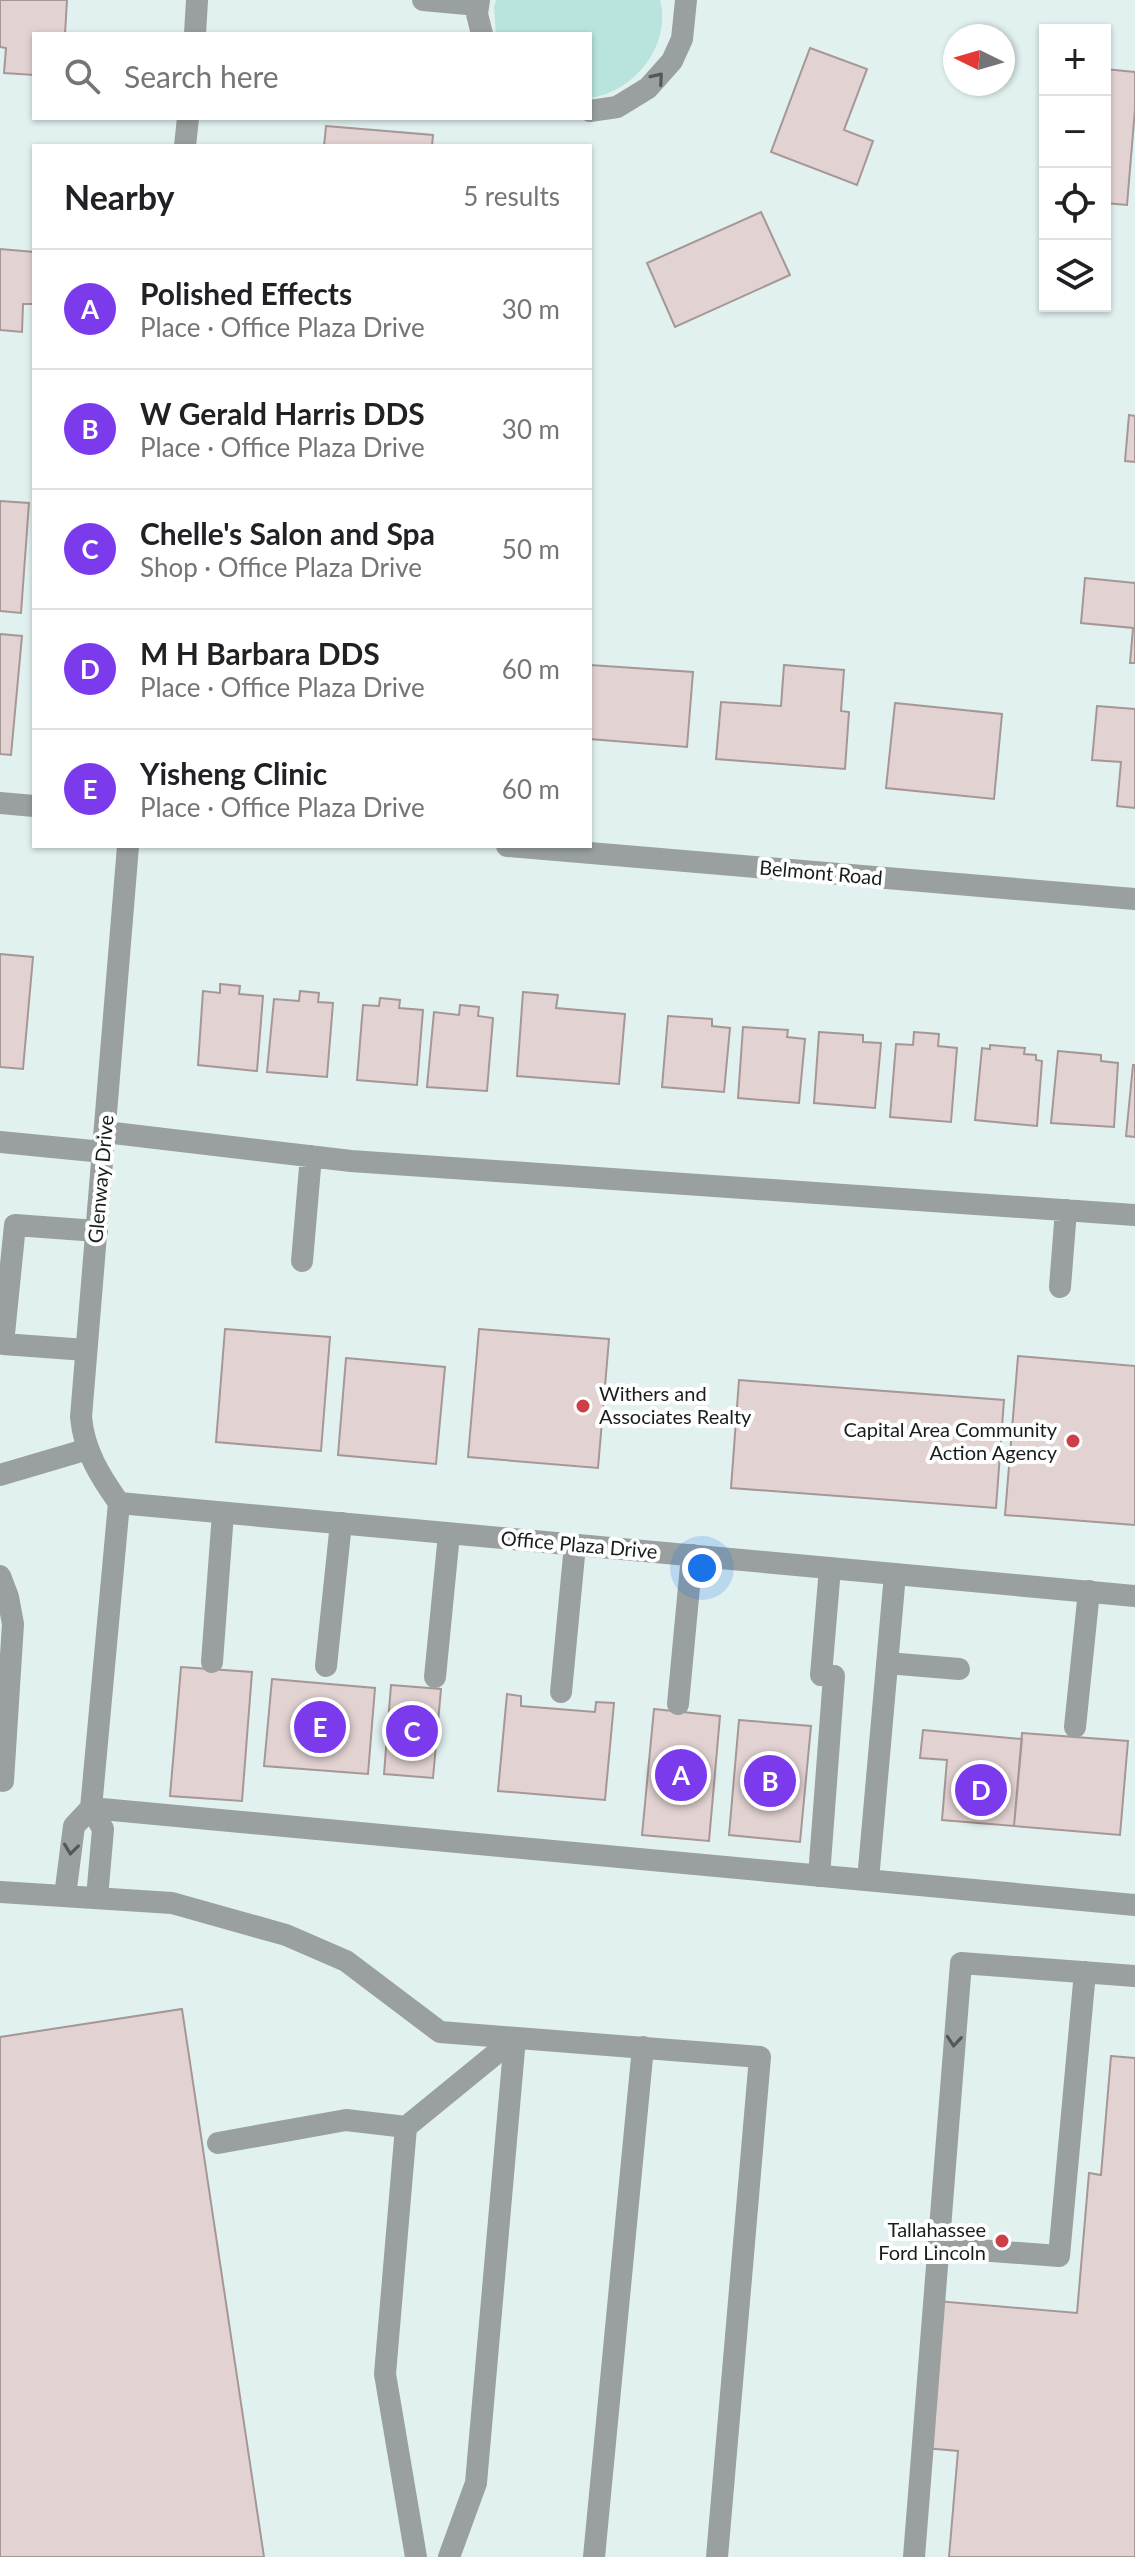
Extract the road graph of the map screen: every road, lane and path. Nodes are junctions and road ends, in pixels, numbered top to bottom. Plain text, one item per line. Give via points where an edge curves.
1 (197, 0) edge
2 (423, 0) edge
3 (686, 0) edge
4 (478, 2) edge
5 (195, 32) edge
6 (482, 32) edge
7 (592, 111) edge
8 (188, 120) edge
9 (185, 144) edge
10 (0, 803) edge
11 (32, 806) edge
12 (128, 848) edge
13 (531, 848) edge
14 (1135, 899) edge
15 (0, 1142) edge
16 (104, 1142) junction
17 (311, 1156) junction
18 (1066, 1210) junction
19 (1135, 1215) edge
20 (97, 1231) junction
21 (302, 1261) dead end
22 (1060, 1287) dead end
23 (86, 1350) junction
24 (88, 1449) junction
25 (0, 1475) edge
26 (119, 1503) junction
27 (223, 1513) junction
28 (341, 1523) junction
29 (449, 1534) junction
30 (575, 1545) junction
31 (692, 1555) junction
32 (830, 1568) junction
33 (895, 1574) junction
34 (0, 1576) edge
35 (1089, 1591) junction
36 (1135, 1596) edge
37 (212, 1662) dead end
38 (887, 1663) junction
39 (326, 1666) dead end
40 (959, 1669) dead end
41 (435, 1677) dead end
42 (561, 1692) dead end
43 (678, 1704) dead end
44 (1075, 1727) dead end
45 (3, 1781) dead end
46 (91, 1808) junction
47 (819, 1876) junction
48 (868, 1880) junction
49 (0, 1892) edge
50 (65, 1896) junction
51 (97, 1898) junction
52 (1135, 1905) edge
53 (1085, 1972) junction
54 (1135, 1976) edge
55 (515, 2038) junction
56 (643, 2047) junction
57 (406, 2127) junction
58 (218, 2143) dead end
59 (938, 2247) junction
60 (416, 2557) edge
61 (449, 2557) edge
62 (594, 2557) edge
63 (717, 2557) edge
64 (914, 2557) edge

1 - 5 street
2 - 4 street
7 -> 3 street via 617,107 648,88 672,61 682,39
4 - 6 street
8 - 9 street
10 - 11 street
12 - 16 street, Glenway Drive
13 - 14 street, Belmont Road
15 - 16 street
16 - 17 street
16 - 20 street, Glenway Drive
17 - 18 street
17 - 21 street
18 - 19 street
18 - 22 street
20 - 23 street, Glenway Drive
20 - 23 street via 15,1225 3,1344
23 - 24 street, Glenway Drive via 81,1417
24 - 25 street
24 - 26 street, Glenway Drive
26 - 27 street, Office Plaza Drive
26 - 46 street
27 - 28 street, Office Plaza Drive
27 - 37 street
28 - 29 street, Office Plaza Drive
28 - 39 street
29 - 30 street, Office Plaza Drive
29 - 41 street
30 - 31 street, Office Plaza Drive
30 - 42 street
31 - 32 street, Office Plaza Drive
31 - 43 street
32 - 33 street, Office Plaza Drive
32 - 47 street via 821,1675 834,1676
33 - 35 street, Office Plaza Drive
33 - 38 street
34 - 45 street via 13,1624
35 - 36 street, Office Plaza Drive
35 - 44 street
38 - 40 street
38 - 48 street
46 - 47 street
46 -> 50 street via 74,1826
46 - 51 street via 103,1829
47 - 48 street
48 - 52 street
49 - 50 street
50 - 51 street
51 - 55 street via 172,1903 286,1935 346,1961 440,2032
53 - 54 street
53 - 59 street via 1059,2256
53 -> 59 street via 961,1963
55 - 56 street
55 - 57 street
55 - 61 street via 476,2483
56 - 62 street
56 - 63 street via 760,2057
57 - 58 street via 346,2120
57 - 60 street via 385,2374
59 - 64 street

